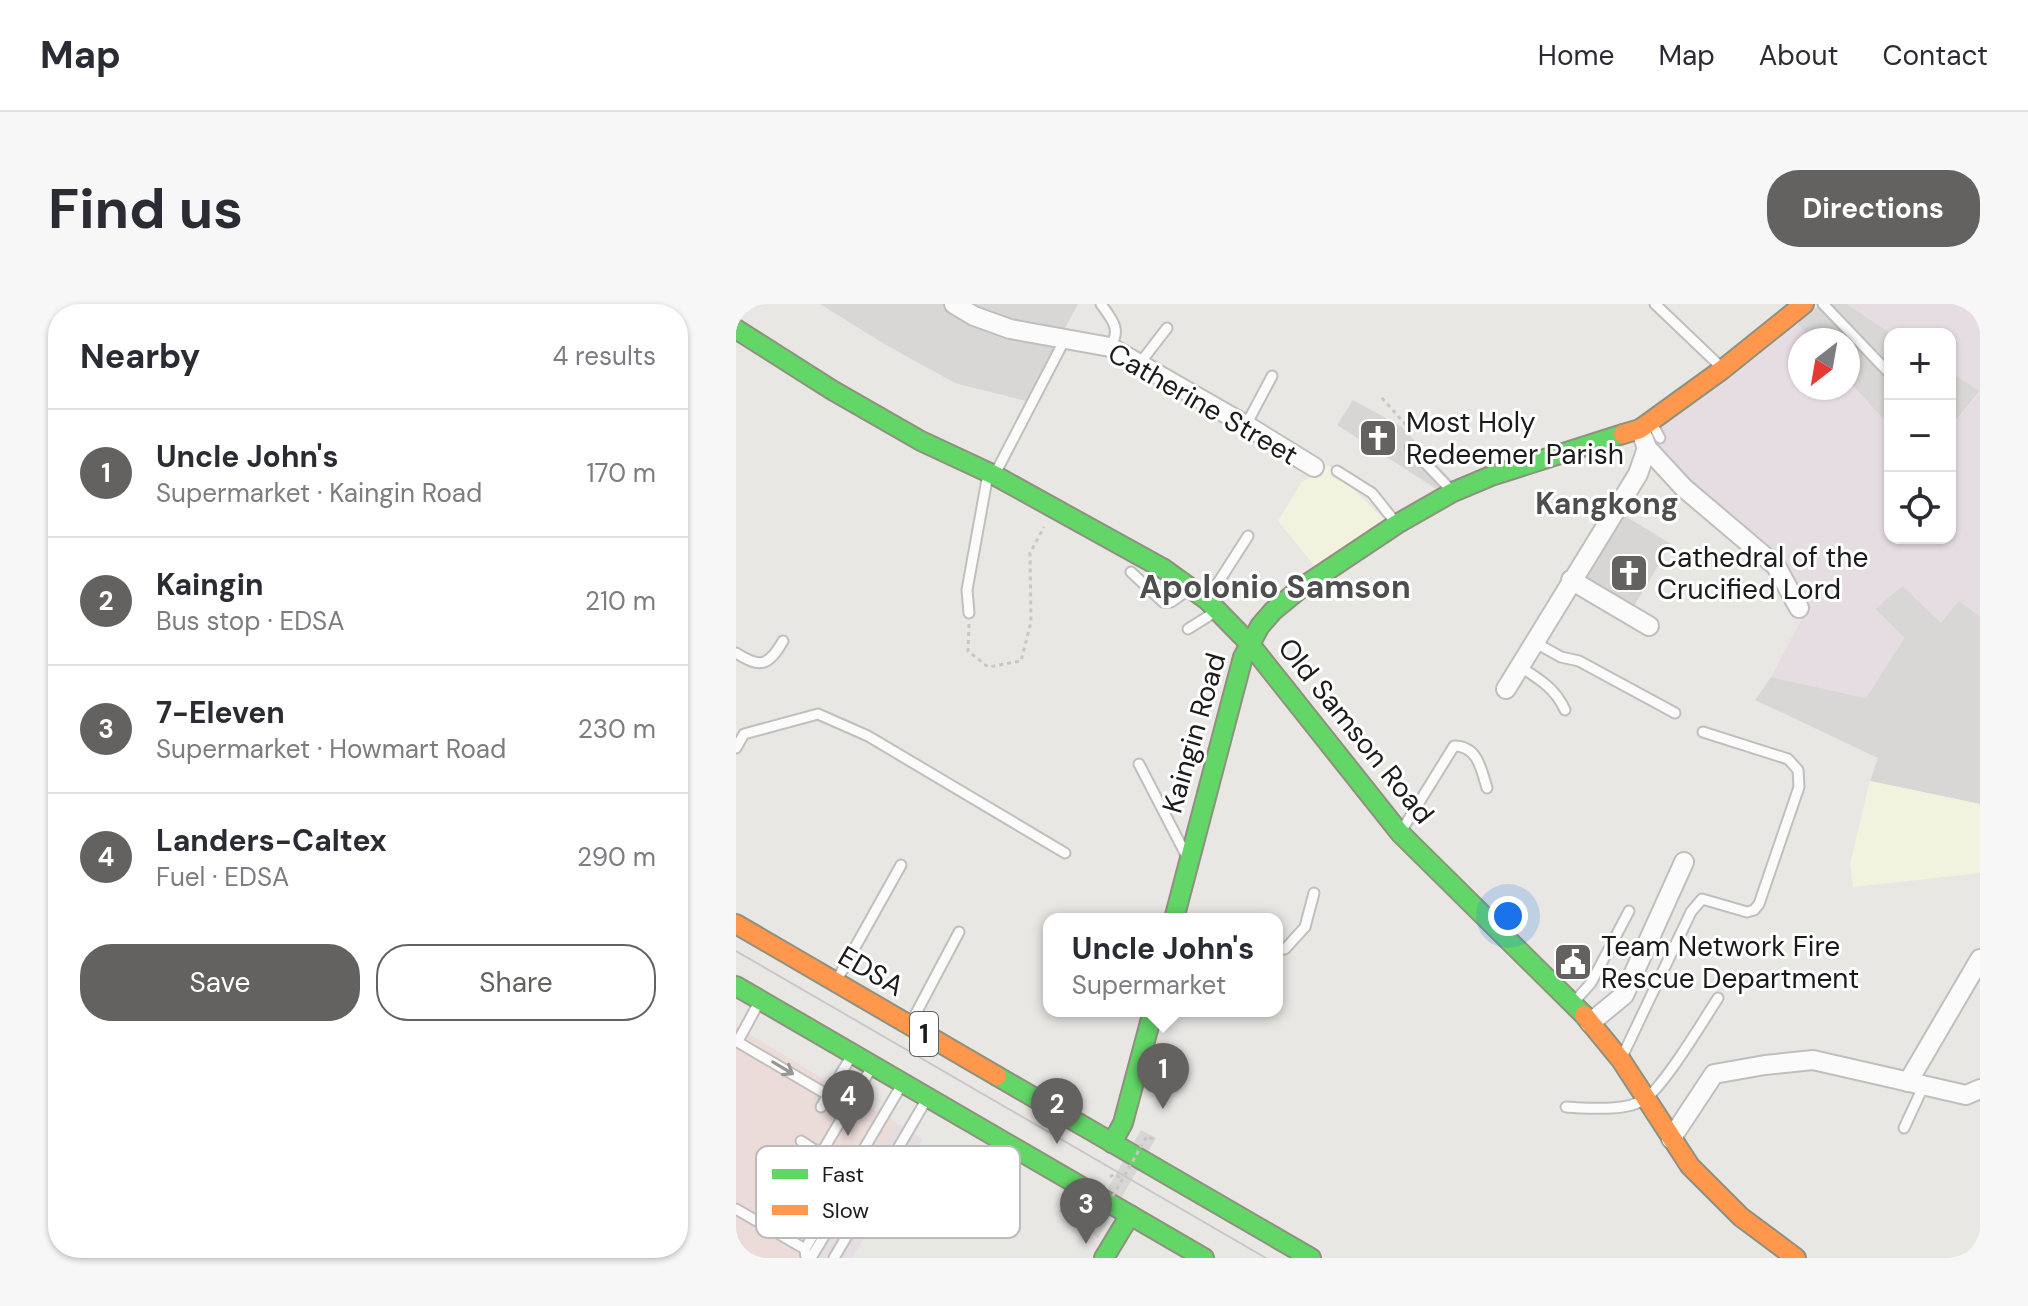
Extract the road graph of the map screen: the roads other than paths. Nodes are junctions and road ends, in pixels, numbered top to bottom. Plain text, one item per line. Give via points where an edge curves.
1 (954, 304) edge
2 (1101, 304) edge
3 (1655, 304) edge
4 (1804, 304) edge
5 (1823, 304) edge
6 (1167, 328) dead end
7 (736, 329) edge
8 (1065, 339) junction
9 (1110, 347) junction
10 (1140, 363) junction
11 (1884, 368) edge
12 (1723, 369) junction
13 (1272, 376) dead end
14 (1645, 424) junction
15 (1246, 425) junction
16 (1654, 443) junction
17 (1410, 447) dead end
18 (1314, 467) dead end
19 (1337, 471) dead end
20 (991, 474) junction
21 (1453, 492) junction
22 (1397, 524) junction
23 (1248, 536) dead end
24 (1131, 572) dead end
25 (1571, 580) junction
26 (1192, 587) junction
27 (1213, 605) junction
28 (1799, 608) dead end
29 (969, 613) road end
30 (1649, 626) dead end
31 (1188, 629) dead end
32 (783, 641) dead end
33 (1534, 642) junction
34 (1249, 643) junction
35 (736, 653) edge
36 (1519, 666) junction
37 (1506, 689) dead end
38 (1565, 710) dead end
39 (1675, 713) dead end
40 (1703, 732) dead end
41 (736, 748) edge
42 (1139, 764) dead end
43 (1487, 788) dead end
44 (1400, 833) junction
45 (1065, 853) dead end
46 (1188, 858) junction
47 (1684, 862) dead end
48 (901, 865) dead end
49 (1314, 893) dead end
50 (1629, 911) dead end
51 (1175, 913) edge
52 (736, 924) edge
53 (959, 932) dead end
54 (1283, 949) edge
55 (1980, 959) edge
56 (736, 977) edge
57 (835, 982) junction
58 (736, 986) edge
59 (1718, 998) dead end
60 (761, 1000) junction
61 (1574, 1002) junction
62 (1151, 1017) edge
63 (1590, 1023) junction
64 (910, 1025) junction
65 (737, 1041) edge
66 (853, 1054) junction
67 (1621, 1060) junction
68 (873, 1066) junction
69 (903, 1083) junction
70 (1916, 1084) junction
71 (1980, 1089) edge
72 (828, 1095) junction
73 (928, 1098) junction
74 (1645, 1099) junction
75 (821, 1107) dead end
76 (1566, 1107) dead end
77 (1904, 1128) dead end
78 (1671, 1139) junction
79 (801, 1141) dead end
80 (1112, 1143) junction
81 (806, 1146) edge
82 (826, 1146) edge
83 (866, 1146) edge
84 (900, 1146) edge
85 (1011, 1146) edge
86 (1020, 1151) edge
87 (736, 1209) edge
88 (1130, 1215) junction
89 (756, 1221) edge
90 (783, 1238) edge
91 (846, 1238) edge
92 (1206, 1254) edge
93 (807, 1255) edge
94 (834, 1258) edge
95 (1104, 1258) edge
96 (1311, 1258) edge
97 (1796, 1258) edge

1 - 8 street, Catherine Street via 1010,329
2 - 9 lane via 1117,328
3 - 12 lane
4 - 12 main road, Kaingin Road
5 - 11 lane
6 - 10 lane
7 - 20 main road, Old Samson Road via 921,441
8 - 9 street, Catherine Street
8 - 20 lane
9 - 10 street, Catherine Street
10 - 15 street, Catherine Street
12 - 14 main road, Kaingin Road
13 - 15 lane
14 - 16 street
14 - 21 main road, Kaingin Road
15 - 18 street, Catherine Street
16 - 25 street
16 - 28 street via 1684,488 1776,566
17 - 21 lane
19 - 22 lane via 1372,493
20 - 26 main road, Old Samson Road
20 - 29 lane via 967,590
21 - 22 main road, Kaingin Road
22 - 34 main road, Kaingin Road via 1301,588 1273,611
23 - 27 lane
24 - 26 lane via 1163,602
25 - 30 street
25 - 33 street
26 - 27 main road, Old Samson Road
27 - 31 lane
27 - 34 main road, Old Samson Road
32 - 35 lane via 775,655 759,664
33 - 36 street
33 - 39 lane
34 - 44 main road, Old Samson Road
34 - 46 main road, Kaingin Road
36 - 37 street
36 - 38 lane via 1549,686
40 - 67 lane via 1788,759 1798,770 1799,787 1759,904 1747,912 1702,899
41 - 45 lane via 744,734 818,714 868,736
42 - 46 lane
43 - 44 lane via 1477,756 1454,746
44 - 61 main road, Old Samson Road
46 - 51 main road, Kaingin Road
47 - 63 street via 1624,995
48 - 57 lane
49 - 54 lane via 1305,927
50 - 61 lane via 1591,983
52 - 57 main road, EDSA / 1
53 - 64 lane
55 - 70 street
56 - 92 lane
57 - 64 main road, EDSA / 1
58 - 60 main road, 1
59 - 74 lane
60 - 65 lane
60 - 66 main road, 1
61 - 63 main road, Old Samson Road
62 - 80 main road via 1123,1123
63 - 67 main road, Old Samson Road
64 - 80 main road, EDSA / 1
65 -> 72 lane
66 - 68 main road, 1
66 - 72 lane
67 - 74 main road, Old Samson Road
68 - 69 main road, 1
68 - 82 lane
69 - 73 main road, 1
69 - 83 lane
70 - 71 street via 1966,1095
70 - 77 lane
70 - 78 street via 1813,1060 1714,1074
72 - 75 lane
73 - 84 lane
73 - 85 main road, 1
74 - 76 lane via 1600,1109
74 - 78 main road, Old Samson Road
78 - 97 main road, Old Samson Road via 1715,1193
79 - 81 lane
80 - 96 main road, EDSA / 1
86 - 88 main road, 1
87 - 89 lane
88 - 92 main road, 1
88 - 95 main road
90 - 93 lane
91 - 94 lane

